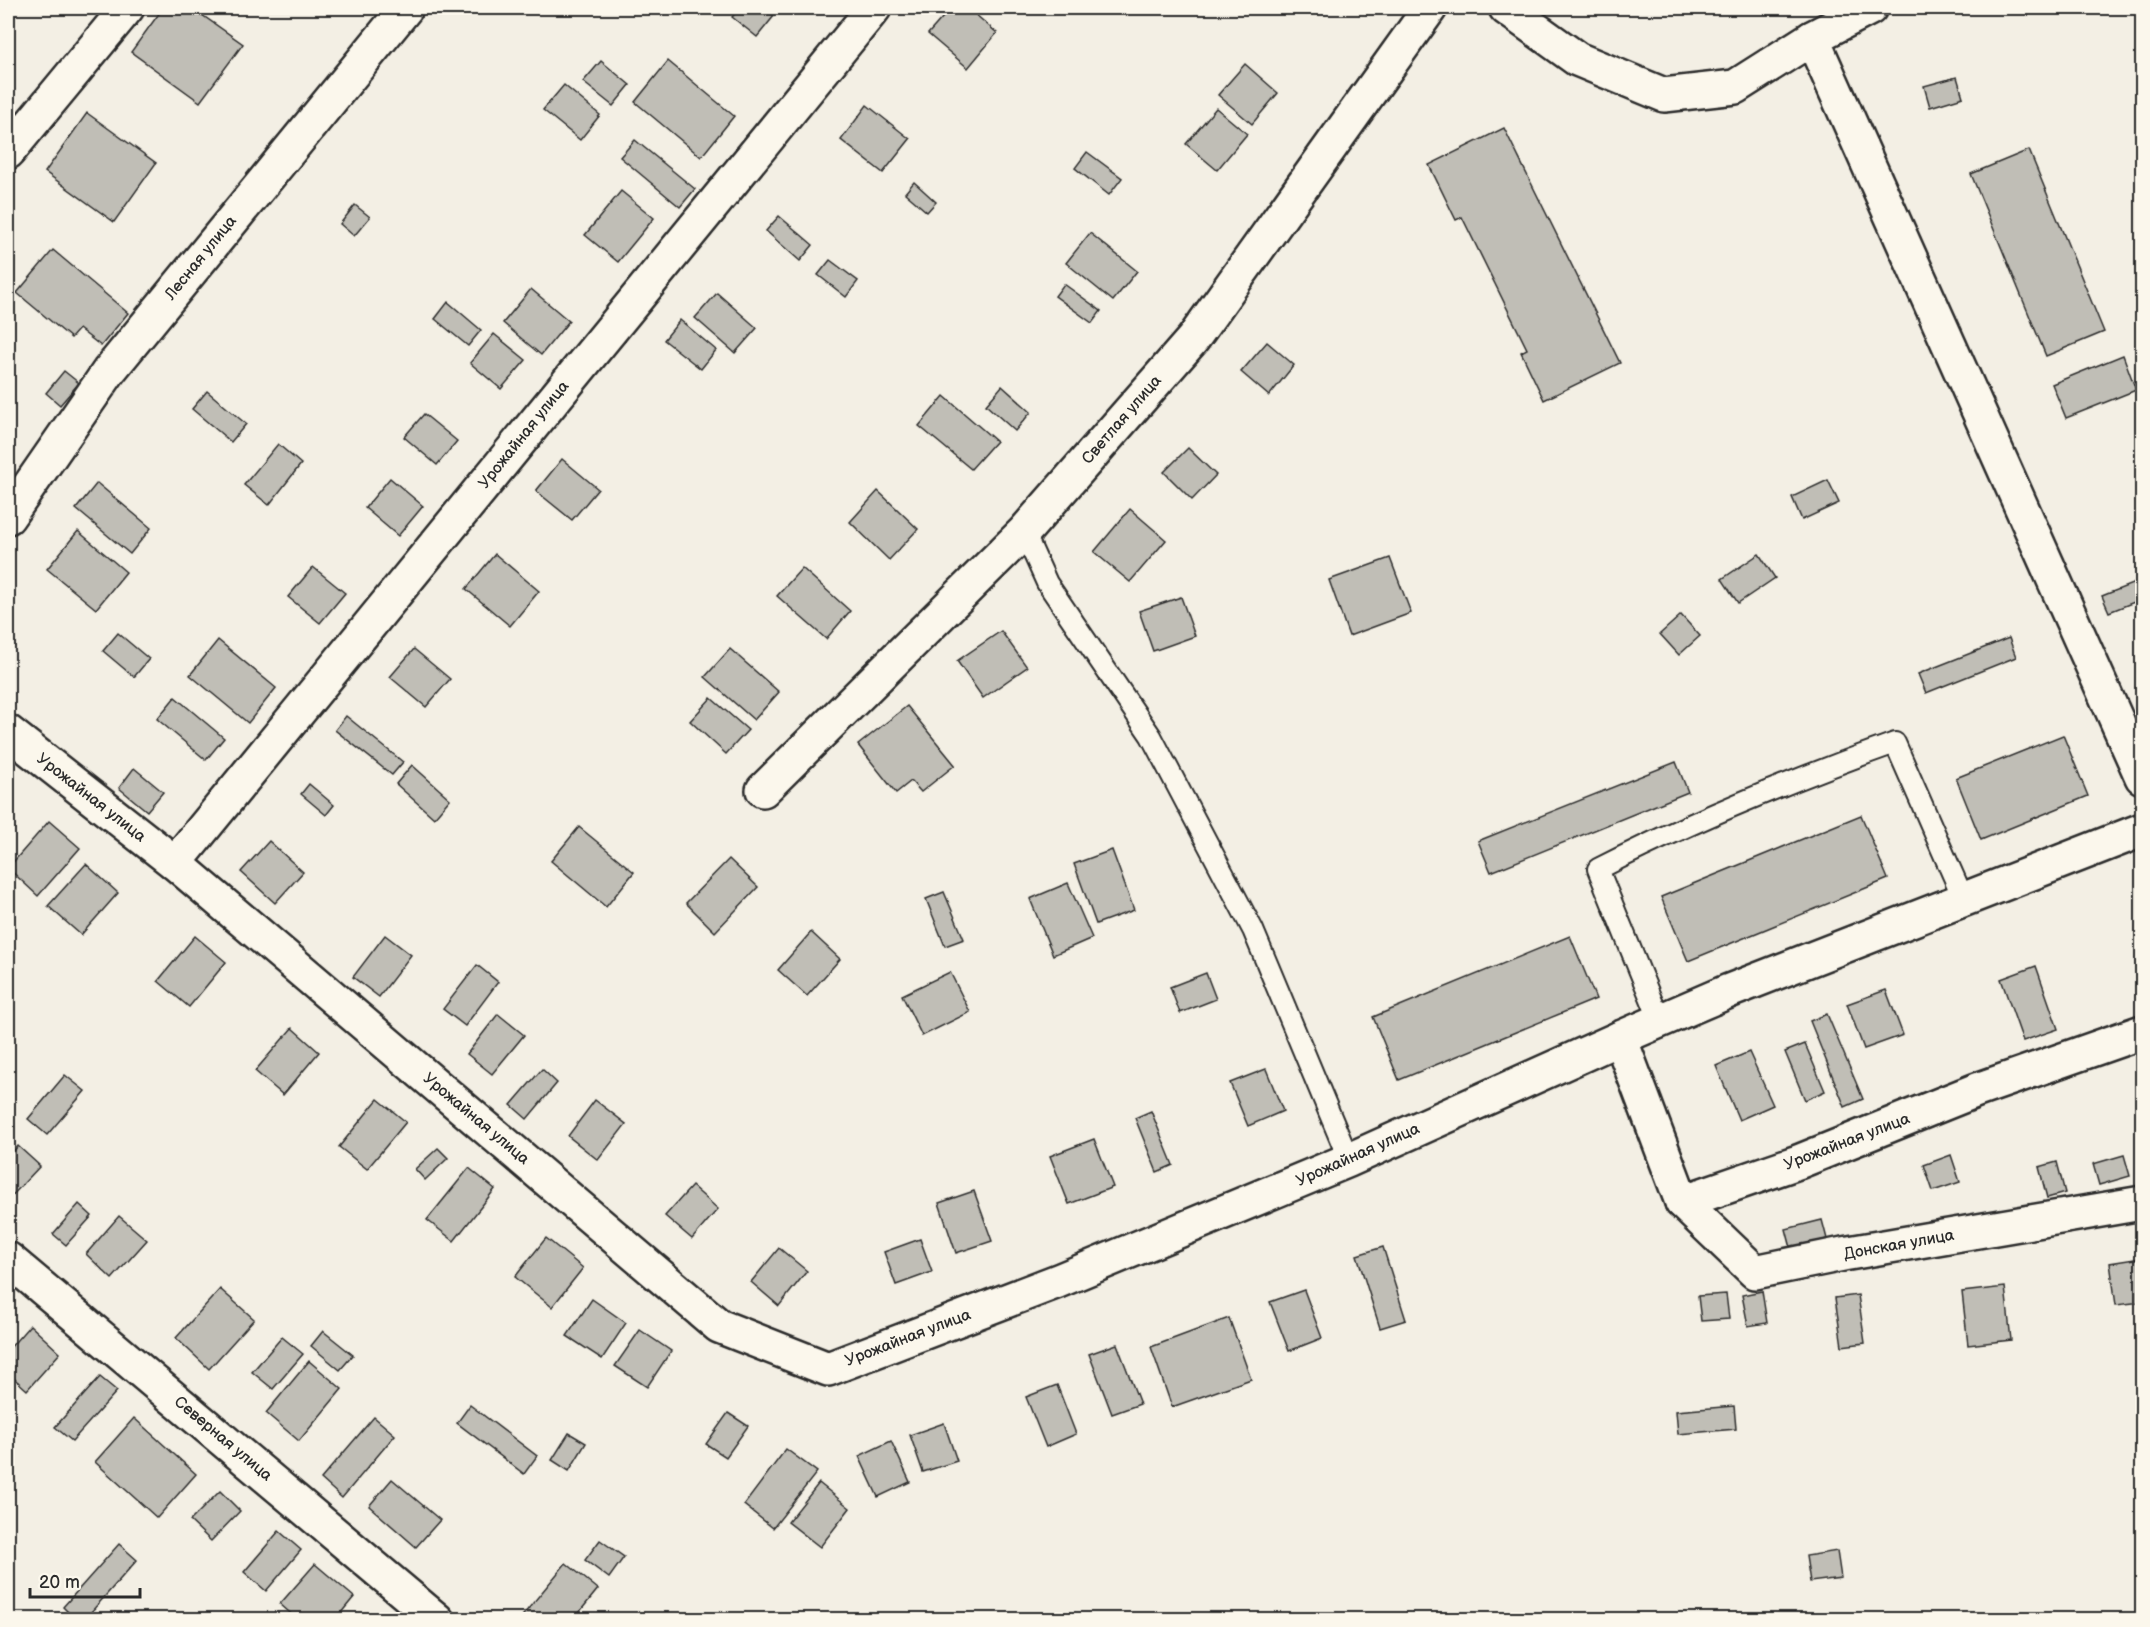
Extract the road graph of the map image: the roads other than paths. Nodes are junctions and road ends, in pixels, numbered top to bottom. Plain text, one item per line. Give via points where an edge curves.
1 (128, 8) edge
2 (406, 8) edge
3 (874, 8) edge
4 (1430, 8) edge
5 (1506, 8) edge
6 (1870, 8) edge
7 (1812, 38) junction
8 (8, 152) edge
9 (8, 517) edge
10 (1023, 532) junction
11 (8, 732) edge
12 (2142, 777) edge
13 (763, 790) dead end
14 (2142, 830) edge
15 (175, 863) junction
16 (1964, 900) junction
17 (1660, 1021) junction
18 (2142, 1032) edge
19 (1620, 1038) junction
20 (1349, 1160) junction
21 (1682, 1202) junction
22 (2142, 1203) edge
23 (8, 1259) edge
24 (437, 1620) edge

1 - 8 street
2 - 9 street, Лесная улица via 109,371
3 - 15 street, Урожайная улица
4 - 10 street, Светлая улица via 1193,339
5 - 7 street via 1577,59 1664,95 1735,87
6 - 7 street
7 - 12 street
10 - 13 street, Светлая улица
10 - 20 lane via 1047,583 1151,736 1247,920
11 - 15 street, Урожайная улица
14 - 16 street, Урожайная улица
15 - 20 street, Урожайная улица via 719,1326 828,1369 1058,1281
16 - 17 street, Урожайная улица
16 - 17 lane via 1896,743 1812,773 1663,836 1598,869
17 - 19 street, Урожайная улица
18 - 21 street, Урожайная улица
19 - 20 street, Урожайная улица
19 - 21 street
21 - 22 street, Донская улица via 1755,1272
23 - 24 street, Северная улица

